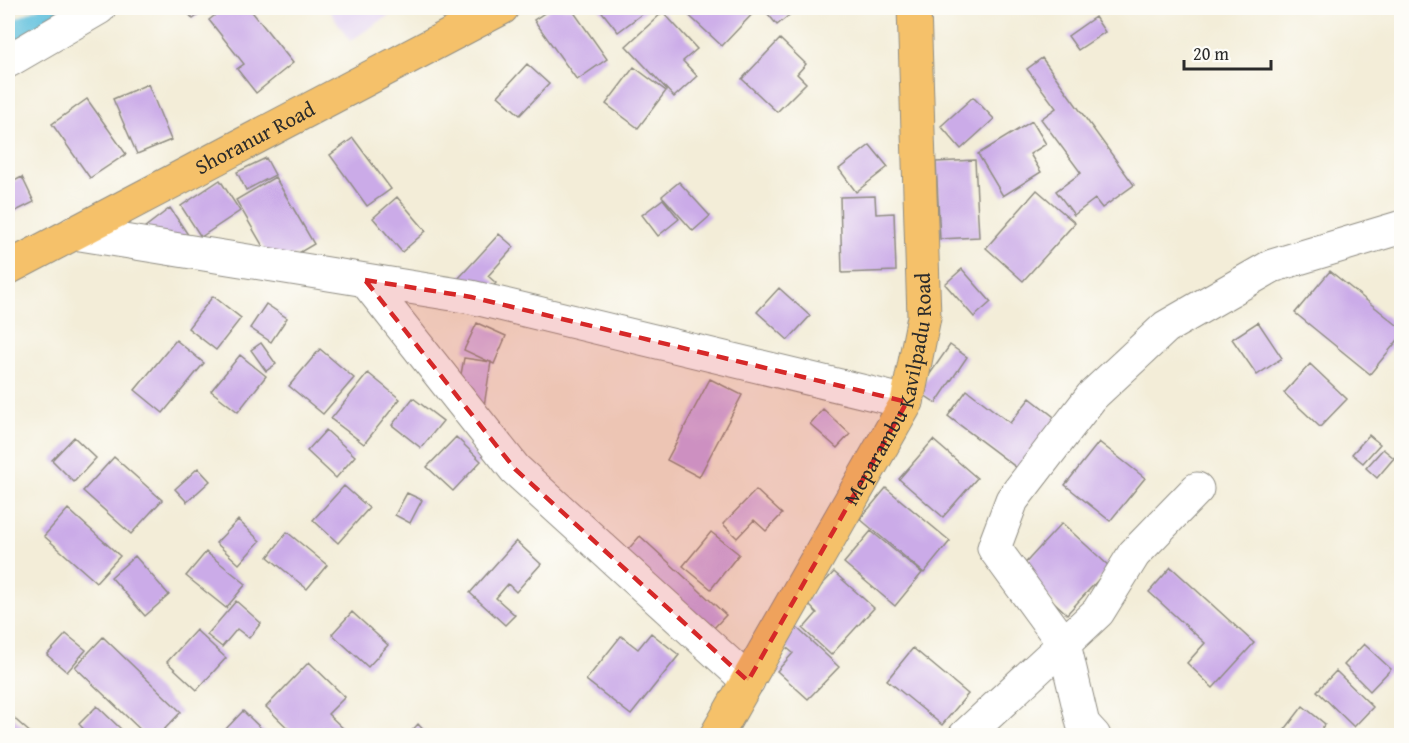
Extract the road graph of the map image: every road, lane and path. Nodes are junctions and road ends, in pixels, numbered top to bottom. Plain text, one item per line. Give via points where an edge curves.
1 (99, 8) edge
2 (502, 8) edge
3 (914, 8) edge
4 (8, 61) edge
5 (1401, 227) edge
6 (74, 233) junction
7 (8, 268) edge
8 (365, 280) junction
9 (907, 402) junction
10 (1197, 489) dead end
11 (1064, 644) junction
12 (748, 681) junction
13 (716, 735) edge
14 (965, 735) edge
15 (1094, 735) edge

1 - 4 street
2 - 6 main road, Shoranur Road
3 - 9 main road, Meparambu Kavilpadu Road via 924,317
5 - 11 street via 1272,266 1166,327 1092,396 1012,500 994,548
6 - 7 main road, Shoranur Road
6 - 8 street
8 - 9 street via 471,297
8 - 12 street via 515,469
9 - 12 main road, Meparambu Kavilpadu Road
10 - 11 street via 1134,554 1098,612
11 - 14 street
11 - 15 street via 1083,724
12 - 13 main road, Meparambu Kavilpadu Road

